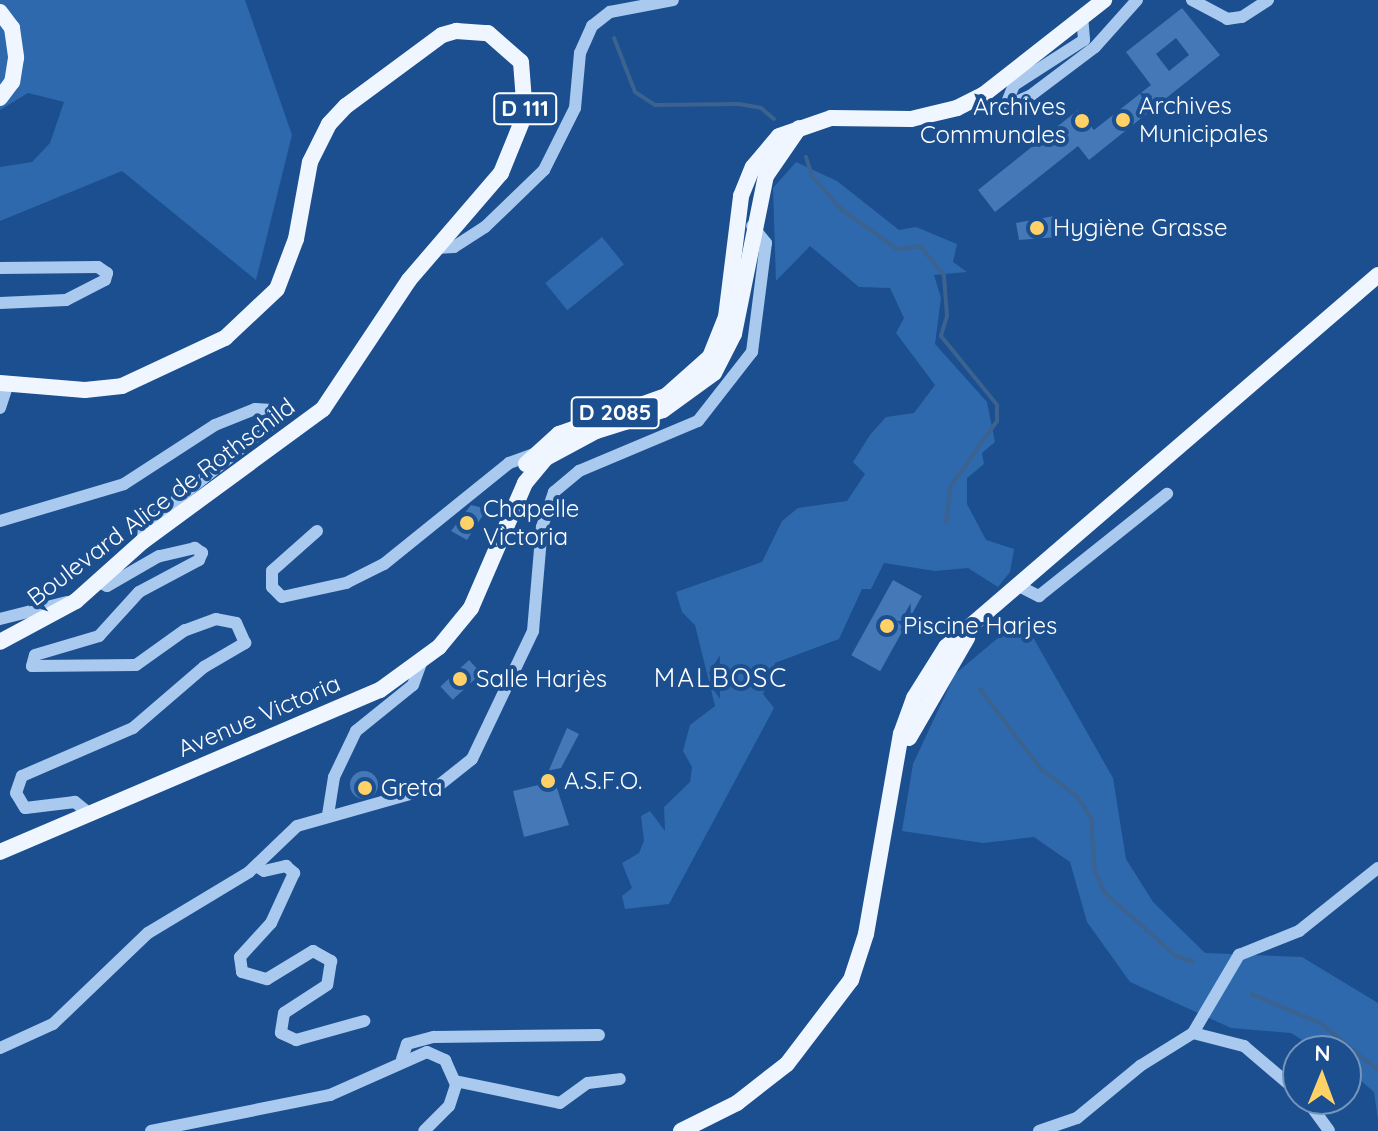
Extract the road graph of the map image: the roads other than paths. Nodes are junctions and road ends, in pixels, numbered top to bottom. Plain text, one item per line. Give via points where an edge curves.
1 (673, 0) edge
2 (1104, 0) edge
3 (1137, 0) edge
4 (1192, 0) edge
5 (1268, 0) edge
6 (0, 12) edge
7 (1082, 16) junction
8 (0, 98) edge
9 (799, 128) junction
10 (766, 149) junction
11 (752, 226) junction
12 (734, 245) junction
13 (435, 248) junction
14 (0, 268) edge
15 (1378, 275) edge
16 (0, 303) edge
17 (4, 383) edge
18 (0, 408) edge
19 (536, 453) junction
20 (1167, 494) dead end
21 (0, 521) edge
22 (317, 531) dead end
23 (143, 541) junction
24 (491, 566) junction
25 (98, 581) junction
26 (1017, 585) junction
27 (76, 601) junction
28 (0, 619) edge
29 (0, 642) edge
30 (421, 663) junction
31 (91, 815) junction
32 (328, 815) junction
33 (0, 852) edge
34 (256, 866) junction
35 (1378, 868) edge
36 (364, 1021) dead end
37 (1193, 1033) junction
38 (599, 1035) dead end
39 (0, 1048) edge
40 (402, 1059) junction
41 (1282, 1078) edge
42 (620, 1079) dead end
43 (455, 1081) junction
44 (1321, 1115) edge
45 (151, 1131) edge
46 (424, 1131) edge
47 (681, 1131) edge
48 (1039, 1131) edge
49 (1338, 1131) edge

1 - 13 street via 610,12 592,26 580,53 575,108 544,170 485,227 454,247
2 - 7 main road, D 2085
3 - 7 street via 1095,47 1030,96 1005,107 1014,85 1084,40
4 - 5 street via 1227,19 1242,17
6 - 8 main road via 12,28 16,58 12,82
7 - 9 main road, D 2085 via 983,95 957,108 911,119 831,118
9 - 10 main road, D 2085
9 - 11 main road, D 2085 via 772,162
10 - 11 main road via 747,212
10 - 12 main road, Avenue Victoria / D 2085 via 746,180
11 - 12 main road
11 - 24 main road, Avenue Victoria / D 2085 via 734,334 714,373 663,410 596,431 546,458 525,483
11 - 32 street via 766,243 752,352 739,377 698,421 579,471 554,492 542,527 533,631 472,759 438,786
12 - 19 main road, Avenue Victoria / D 2085 via 721,338 698,372 666,396 580,424
13 - 17 main road, Boulevard Alice de Rothschild / D 111 via 501,173 525,114 521,62 502,41 472,30 442,35 329,124 310,162 288,264 277,289 246,323 122,386 85,390
13 - 23 main road, Boulevard Alice de Rothschild / D 111 via 323,409
14 - 16 street via 98,267 107,273 105,280 66,300
15 - 26 main road
17 - 18 street
19 - 22 street via 509,463 384,564 346,583 282,597 272,587 272,571
19 - 24 main road, Avenue Victoria / D 2085 via 508,496
20 - 26 street via 1039,596
21 - 23 street via 124,484 215,425 255,409 273,410 270,425 144,526
23 - 25 main road, Boulevard Alice de Rothschild / D 111
24 - 30 main road, Avenue Victoria / D 2085 via 458,627
25 - 27 main road, Boulevard Alice de Rothschild / D 111
25 - 31 street via 107,586 159,556 195,548 202,553 199,560 139,592 99,636 35,655 32,666 136,665 185,630 216,619 236,623 245,643 204,667 133,728 22,776 16,793 25,808 81,803
26 - 47 main road via 943,670 901,750 866,934 851,980 787,1064 737,1103
27 - 28 street
27 - 29 main road, Boulevard Alice de Rothschild / D 111
30 - 31 main road, Avenue Victoria / D 2085 via 366,696
30 - 32 street via 413,685 356,731 334,777
31 - 33 main road, Avenue Victoria / D 2085
32 - 34 street via 289,831
34 - 36 street via 264,871 286,866 294,873 271,923 240,957 242,972 267,979 313,951 331,961 327,985 284,1013 281,1033 296,1040
34 - 39 street via 148,933 53,1024
35 - 37 street via 1299,931 1239,955
37 - 41 street via 1244,1046
37 - 48 street via 1140,1066 1077,1118
38 - 40 street via 434,1037 407,1044
40 - 43 street via 436,1055
40 - 45 street via 330,1095
42 - 43 street via 588,1083 560,1103
43 - 46 street via 449,1106
44 - 49 street

